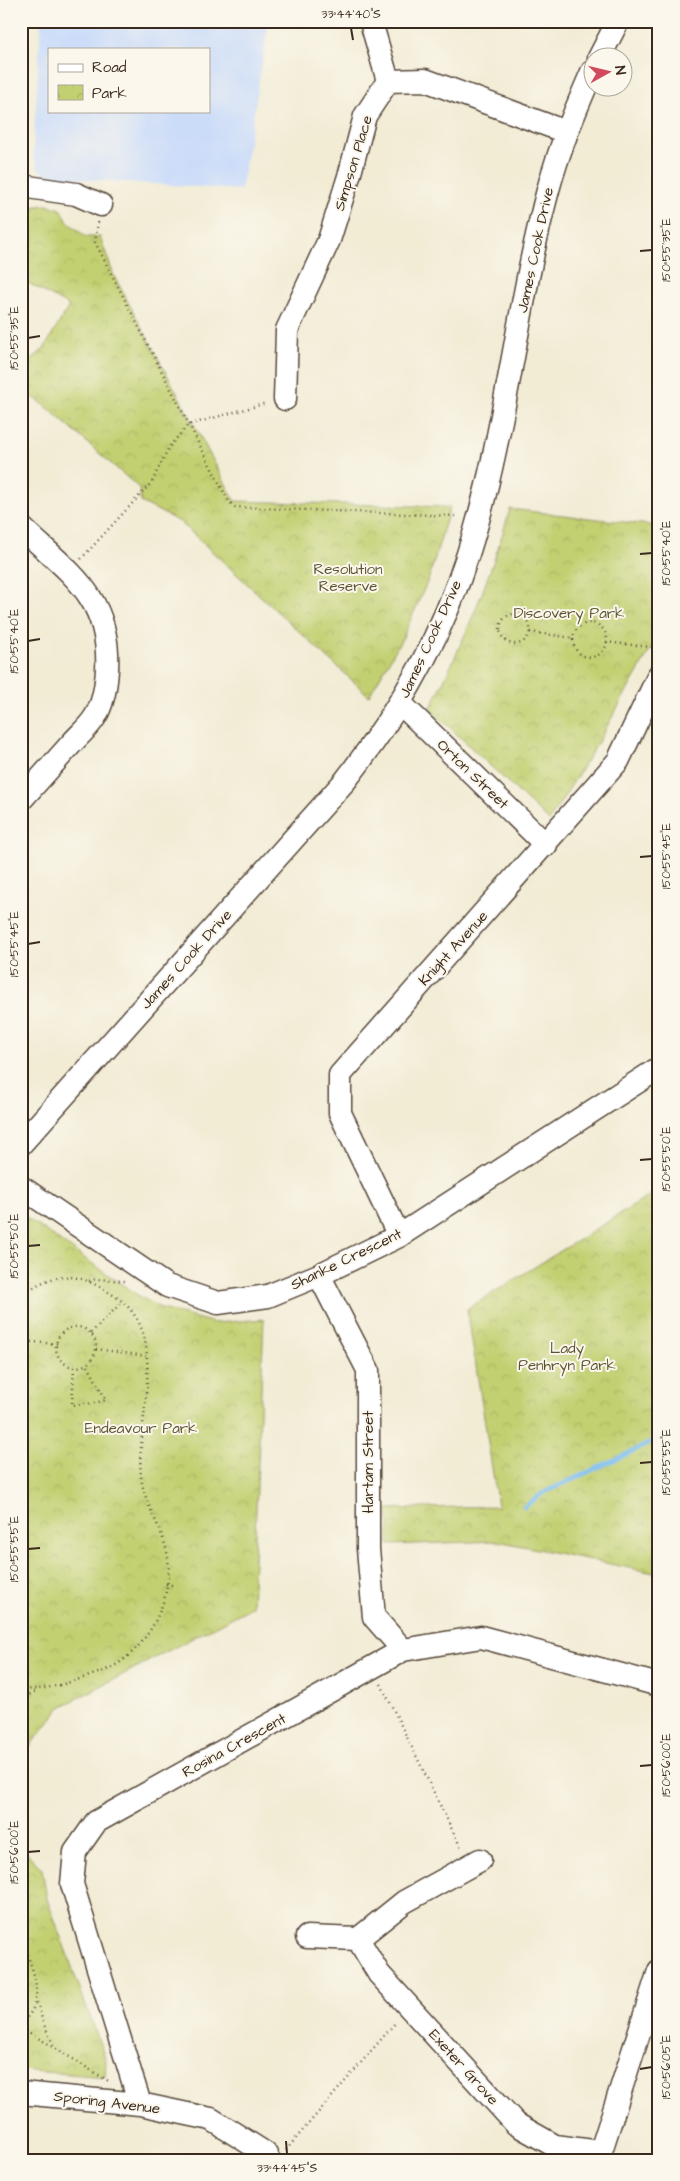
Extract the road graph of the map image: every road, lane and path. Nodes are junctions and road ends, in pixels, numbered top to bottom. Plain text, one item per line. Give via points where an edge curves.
1 (618, 21) edge
2 (371, 22) edge
3 (604, 48) edge
4 (388, 81) junction
5 (582, 95) edge
6 (566, 132) junction
7 (21, 186) edge
8 (100, 205) joint
9 (285, 398) joint
10 (188, 424) junction
11 (455, 516) dead end
12 (21, 527) edge
13 (69, 572) junction
14 (530, 632) junction
15 (573, 638) junction
16 (606, 642) junction
17 (659, 648) edge
18 (659, 675) edge
19 (400, 704) junction
20 (21, 800) edge
21 (546, 845) junction
22 (659, 1068) edge
23 (21, 1144) edge
24 (21, 1187) edge
25 (399, 1236) junction
26 (319, 1275) junction
27 (126, 1281) dead end
28 (89, 1282) junction
29 (21, 1296) edge
30 (122, 1302) junction
31 (91, 1333) junction
32 (21, 1341) edge
33 (57, 1344) junction
34 (96, 1349) junction
35 (146, 1356) junction
36 (86, 1364) junction
37 (74, 1367) junction
38 (166, 1584) junction
39 (175, 1586) dead end
40 (402, 1650) junction
41 (373, 1667) junction
42 (659, 1686) edge
43 (21, 1689) edge
44 (37, 1690) junction
45 (21, 1700) edge
46 (480, 1860) joint
47 (306, 1937) dead end
48 (358, 1939) junction
49 (21, 1941) edge
50 (23, 1950) edge
51 (659, 1971) edge
52 (37, 2001) junction
53 (409, 2007) junction
54 (21, 2022) edge
55 (21, 2029) edge
56 (55, 2047) junction
57 (112, 2082) dead end
58 (21, 2093) edge
59 (140, 2104) junction
60 (277, 2156) edge
61 (599, 2156) edge

1 - 3 street
2 - 4 street
4 - 6 street via 425,80
4 - 9 street, Simpson Place via 365,116 329,240 287,330
5 - 6 street, James Cook Drive
6 - 19 street, James Cook Drive via 548,191 471,545 446,612
7 - 8 street via 76,194
8 - 10 path via 95,242
9 - 10 path
10 - 11 path via 229,502 235,507
10 - 13 path via 169,447 152,482
12 - 13 street
13 - 20 street via 81,582 101,616 108,659 103,699 95,718
14 - 14 path via 526,640 514,644 502,637 500,626 505,618 515,614 528,622
14 - 15 path
15 - 16 path via 577,629 591,624 601,628
15 - 16 path via 576,650 590,657 601,652
16 - 17 path
18 - 21 street, Knight Avenue via 618,761
19 - 21 street, Orton Street
19 - 23 street, James Cook Drive via 345,780
21 - 25 street, Knight Avenue via 340,1075 340,1113
22 - 25 street, Shanke Crescent
24 - 26 street, Shanke Crescent via 167,1286 218,1303 268,1296
25 - 26 street, Shanke Crescent
26 - 40 street, Hartam Street via 368,1370 368,1549 374,1617
27 - 28 path via 96,1279
28 - 29 path via 58,1276 34,1286
28 - 30 path
30 - 31 path
30 - 35 path via 139,1323
31 - 33 path via 80,1328 68,1329 58,1337
31 - 34 path
32 - 33 path
33 - 37 path via 61,1360
34 - 35 path
34 - 36 path
35 - 38 path via 141,1476 149,1508 165,1544 168,1560
36 - 37 path
36 - 37 path via 106,1400 72,1405
38 - 39 path
38 - 44 path via 159,1612 135,1650 113,1666 91,1676
40 - 41 street, Rosina Crescent
40 - 42 street, Rosina Crescent via 481,1637
41 - 46 path via 463,1852
41 - 59 street, Rosina Crescent via 96,1822 75,1852 72,1884
43 - 44 path
44 - 45 path
46 - 48 street via 404,1902
47 - 48 street
48 - 53 street, Exeter Grove via 379,1974
49 - 50 path
50 - 52 path via 35,1983
51 - 61 street
52 - 54 path
52 - 56 path
53 - 60 path
53 - 61 street, Exeter Grove via 516,2124 555,2146
55 - 56 path
56 - 57 path
58 - 59 street, Sporing Avenue
59 - 60 street, Sporing Avenue via 211,2119 265,2153

